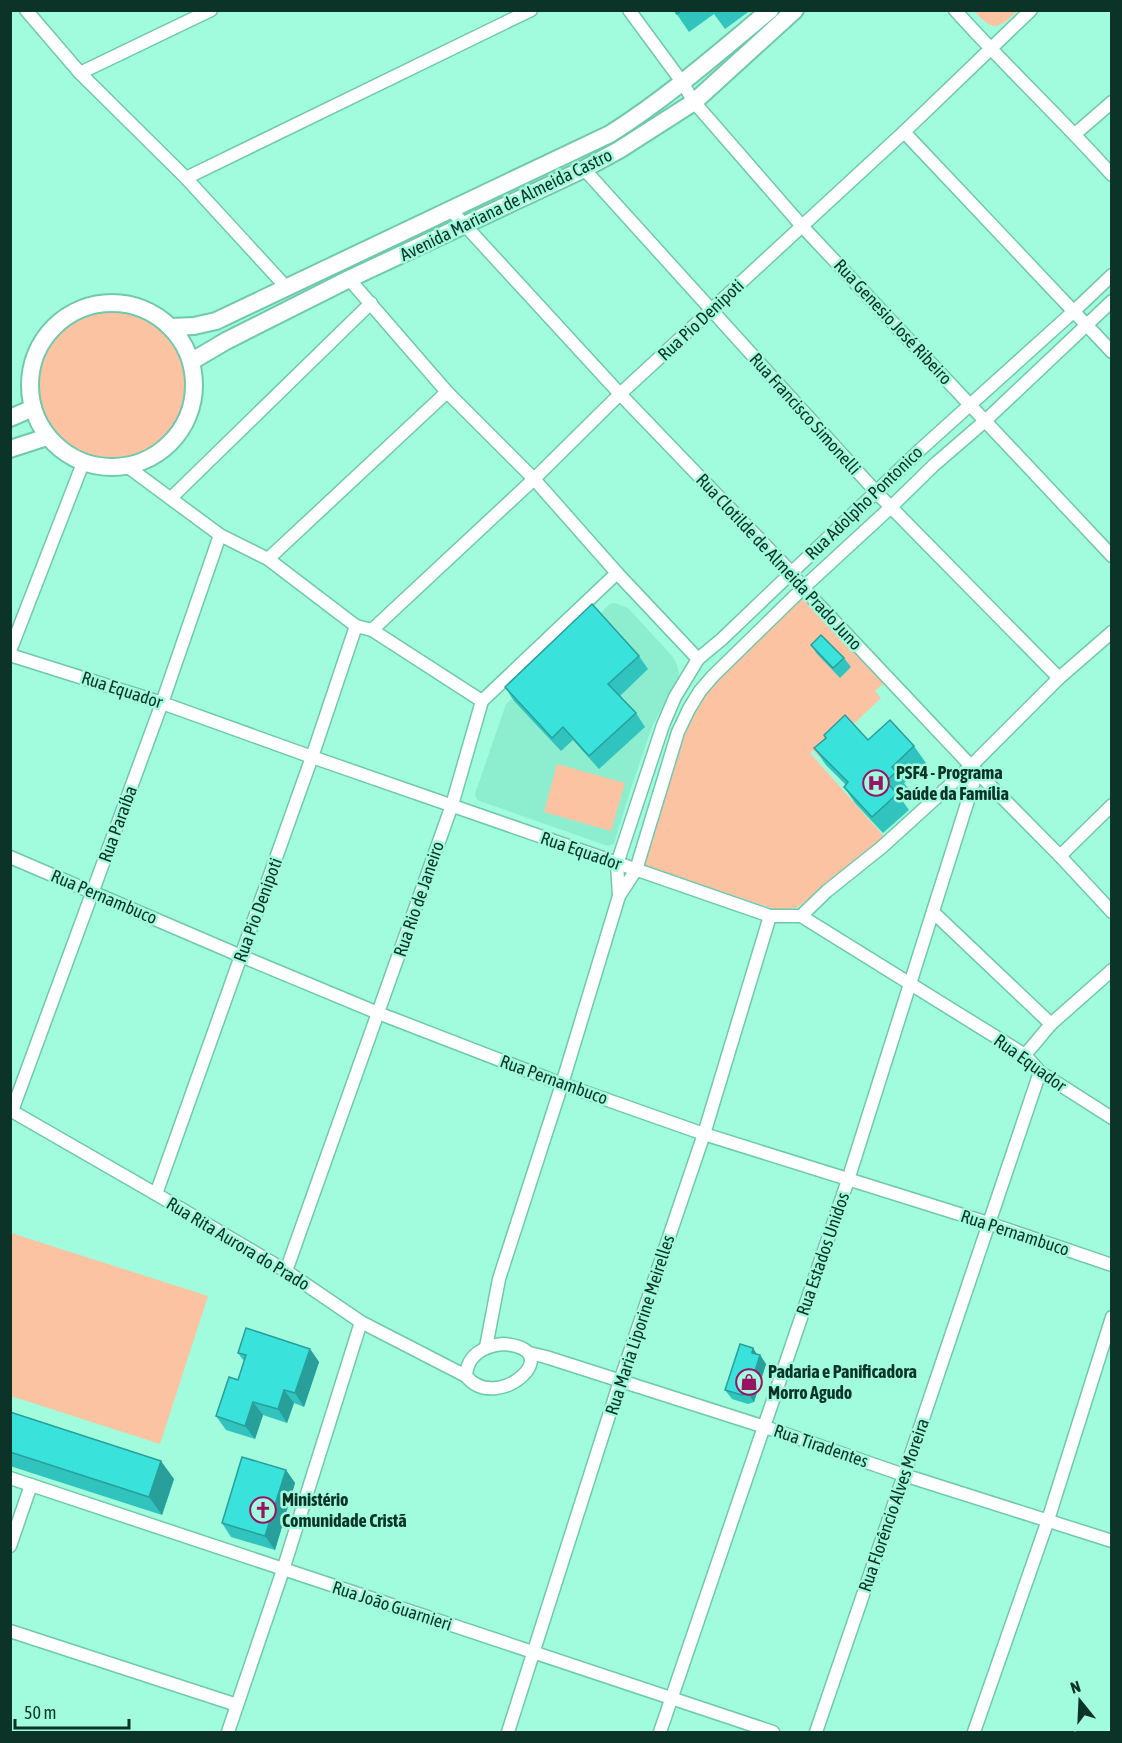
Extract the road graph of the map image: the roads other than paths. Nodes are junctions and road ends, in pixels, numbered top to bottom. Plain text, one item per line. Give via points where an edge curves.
1 (26, 10) edge
2 (211, 10) edge
3 (531, 10) edge
4 (629, 10) edge
5 (770, 10) edge
6 (795, 10) edge
7 (955, 10) edge
8 (1031, 10) edge
9 (990, 49) junction
10 (80, 73) junction
11 (682, 82) junction
12 (693, 102) junction
13 (1112, 102) edge
14 (904, 132) junction
15 (1075, 134) junction
16 (584, 169) junction
17 (1112, 174) edge
18 (186, 178) junction
19 (450, 209) junction
20 (465, 225) junction
21 (801, 225) junction
22 (1112, 275) edge
23 (349, 279) junction
24 (287, 288) junction
25 (1112, 301) edge
26 (371, 303) junction
27 (711, 311) junction
28 (1073, 312) junction
29 (1085, 326) junction
30 (171, 327) junction
31 (1112, 352) edge
32 (192, 362) junction
33 (447, 392) junction
34 (620, 394) junction
35 (971, 405) junction
36 (33, 408) junction
37 (10, 417) edge
38 (985, 421) junction
39 (47, 437) junction
40 (10, 449) edge
41 (921, 449) junction
42 (83, 463) junction
43 (934, 465) junction
44 (128, 467) junction
45 (534, 479) junction
46 (877, 493) junction
47 (171, 498) junction
48 (891, 507) junction
49 (220, 535) junction
50 (1112, 556) edge
51 (268, 560) junction
52 (791, 572) junction
53 (617, 573) junction
54 (803, 588) junction
55 (356, 626) junction
56 (372, 630) junction
57 (1112, 632) edge
58 (10, 653) edge
59 (698, 659) junction
60 (1059, 678) junction
61 (482, 701) junction
62 (162, 703) junction
63 (312, 757) junction
64 (974, 769) junction
65 (452, 806) junction
66 (1112, 806) edge
67 (10, 856) edge
68 (1060, 856) junction
69 (617, 864) junction
70 (636, 870) junction
71 (93, 892) junction
72 (619, 896) junction
73 (933, 912) junction
74 (1112, 912) edge
75 (770, 916) junction
76 (801, 916) junction
77 (241, 956) junction
78 (1112, 970) edge
79 (911, 984) junction
80 (378, 1013) junction
81 (1051, 1024) junction
82 (1025, 1055) junction
83 (1040, 1072) junction
84 (562, 1084) junction
85 (11, 1110) edge
86 (1112, 1118) edge
87 (704, 1134) junction
88 (848, 1180) junction
89 (156, 1194) junction
90 (988, 1223) junction
91 (1112, 1265) edge
92 (286, 1271) junction
93 (1112, 1317) edge
94 (361, 1322) junction
95 (486, 1347) junction
96 (529, 1353) junction
97 (466, 1376) junction
98 (620, 1381) junction
99 (765, 1427) junction
100 (904, 1475) junction
101 (10, 1478) edge
102 (31, 1485) junction
103 (1048, 1520) junction
104 (1112, 1541) edge
105 (10, 1546) edge
106 (284, 1570) junction
107 (10, 1631) edge
108 (534, 1652) junction
109 (671, 1699) junction
110 (237, 1706) junction
111 (228, 1732) edge
112 (508, 1732) edge
113 (660, 1732) edge
114 (773, 1732) edge
115 (816, 1732) edge
116 (974, 1732) edge

1 - 10 street
2 - 10 street
3 - 18 street
4 - 11 street, Rua Genesio José Ribeiro
5 - 11 main road, Avenida Mariana de Almeida Castro
6 - 12 main road, Avenida Mariana de Almeida Castro
7 - 9 street
8 - 9 street, Rua Pio Denipoti
9 - 14 street, Rua Pio Denipoti
9 - 15 street
10 - 18 street
11 - 12 street, Rua Genesio José Ribeiro
11 - 19 main road, Avenida Mariana de Almeida Castro via 610,134
12 - 16 main road, Avenida Mariana de Almeida Castro
12 - 21 street, Rua Genesio José Ribeiro
13 - 15 street
14 - 21 street, Rua Pio Denipoti
14 - 28 street
15 - 17 street
16 - 20 main road, Avenida Mariana de Almeida Castro
16 - 27 street, Rua Francisco Simonelli
18 - 24 street
19 - 20 street, Rua Clotilde de Almeida Prado Juno
19 - 24 main road, Avenida Mariana de Almeida Castro
20 - 23 main road, Avenida Mariana de Almeida Castro
20 - 34 street, Rua Clotilde de Almeida Prado Juno
21 - 27 street, Rua Pio Denipoti
21 - 35 street, Rua Genesio José Ribeiro
22 - 28 street, Rua Adolpho Pontonico
23 - 26 street
23 - 32 main road, Avenida Mariana de Almeida Castro
24 - 30 main road, Avenida Mariana de Almeida Castro via 216,321
25 - 29 street, Rua Adolpho Pontonico
26 - 33 street
26 - 47 street
27 - 34 street, Rua Pio Denipoti
27 - 46 street, Rua Francisco Simonelli
28 - 29 street
28 - 35 street, Rua Adolpho Pontonico
29 - 31 street
29 - 38 street, Rua Adolpho Pontonico
30 - 32 main road
30 - 36 main road via 152,312 108,303 86,307 65,318 48,333 36,352 30,373
32 - 44 main road via 192,408 182,429 159,453
33 - 45 street
33 - 51 street
34 - 45 street, Rua Pio Denipoti
34 - 52 street, Rua Clotilde de Almeida Prado Juno
35 - 38 street, Rua Genesio José Ribeiro
35 - 41 street, Rua Adolpho Pontonico
36 - 37 main road
36 - 39 main road
38 - 43 street, Rua Adolpho Pontonico
38 - 50 street, Rua Genesio José Ribeiro
39 - 40 main road
39 - 42 main road
41 - 43 street
41 - 46 street, Rua Adolpho Pontonico
42 - 44 main road via 105,468
42 - 58 street
43 - 48 street, Rua Adolpho Pontonico
44 - 47 street
45 - 53 street
45 - 56 street, Rua Pio Denipoti
46 - 48 street, Rua Francisco Simonelli
46 - 52 street, Rua Adolpho Pontonico
47 - 49 street
48 - 54 street, Rua Adolpho Pontonico
48 - 60 street, Rua Francisco Simonelli
49 - 51 street
49 - 62 street, Rua Paraíba
51 - 55 street
52 - 54 street, Rua Clotilde de Almeida Prado Juno
52 - 59 street, Rua Adolpho Pontonico
53 - 59 street
53 - 61 street
54 - 64 street, Rua Clotilde de Almeida Prado Juno
54 - 70 street, Rua Adolpho Pontonico via 700,691 678,732
55 - 56 street
55 - 63 street, Rua Pio Denipoti
56 - 61 street
57 - 60 street
58 - 62 street, Rua Equador
59 - 69 street, Rua Adolpho Pontonico via 663,725
60 - 64 street
61 - 65 street, Rua Rio de Janeiro
62 - 63 street, Rua Equador
62 - 71 street, Rua Paraíba
63 - 65 street, Rua Equador
63 - 77 street, Rua Pio Denipoti
64 - 68 street, Rua Clotilde de Almeida Prado Juno
64 - 73 street, Rua Estados Unidos
64 - 76 street
65 - 69 street, Rua Equador
65 - 80 street, Rua Rio de Janeiro
66 - 68 street
67 - 71 street, Rua Pernambuco
68 - 74 street, Rua Clotilde de Almeida Prado Juno
69 - 70 street, Rua Equador
69 - 72 street, Rua Adolpho Pontonico
70 - 72 street, Rua Adolpho Pontonico
70 - 75 street, Rua Equador
71 - 77 street, Rua Pernambuco
71 - 85 street, Rua Paraíba
72 - 84 street, Rua Adolpho Pontonico
73 - 79 street, Rua Estados Unidos
73 - 81 street
75 - 76 street, Rua Equador
75 - 87 street, Rua Maria Liporine Meirelles
76 - 79 street, Rua Equador
77 - 80 street, Rua Pernambuco
77 - 89 street, Rua Pio Denipoti
78 - 81 street
79 - 82 street, Rua Equador
79 - 88 street, Rua Estados Unidos
80 - 84 street, Rua Pernambuco
80 - 92 street, Rua Rio de Janeiro
81 - 82 street
82 - 83 street, Rua Equador
83 - 86 street, Rua Equador
83 - 90 street, Rua Florêncio Alves Moreira
84 - 87 street, Rua Pernambuco
84 - 95 street, Rua Adolpho Pontonico via 499,1279
85 - 89 street, Rua Rita Aurora do Prado
87 - 88 street, Rua Pernambuco
87 - 98 street, Rua Maria Liporine Meirelles
88 - 90 street, Rua Pernambuco
88 - 99 street, Rua Estados Unidos
89 - 92 street, Rua Rita Aurora do Prado
90 - 91 street, Rua Pernambuco
90 - 100 street, Rua Florêncio Alves Moreira
92 - 94 street, Rua Rita Aurora do Prado
93 - 103 street
94 - 97 street, Rua Rita Aurora do Prado
94 - 106 street
95 - 96 street via 516,1345
95 - 97 street via 470,1361
96 - 97 street via 529,1369 509,1385 493,1389 478,1386
96 - 98 street, Rua Tiradentes
98 - 99 street, Rua Tiradentes
98 - 108 street, Rua Maria Liporine Meirelles
99 - 100 street, Rua Tiradentes
99 - 109 street, Rua Estados Unidos
100 - 103 street, Rua Tiradentes
100 - 115 street, Rua Florêncio Alves Moreira
101 - 102 street, Rua João Guarnieri
102 - 105 street
102 - 106 street, Rua João Guarnieri
103 - 104 street, Rua Tiradentes
103 - 116 street
106 - 108 street, Rua João Guarnieri
106 - 110 street
107 - 110 street
108 - 109 street, Rua João Guarnieri
108 - 112 street, Rua Maria Liporine Meirelles
109 - 113 street, Rua Estados Unidos
109 - 114 street, Rua João Guarnieri
110 - 111 street

